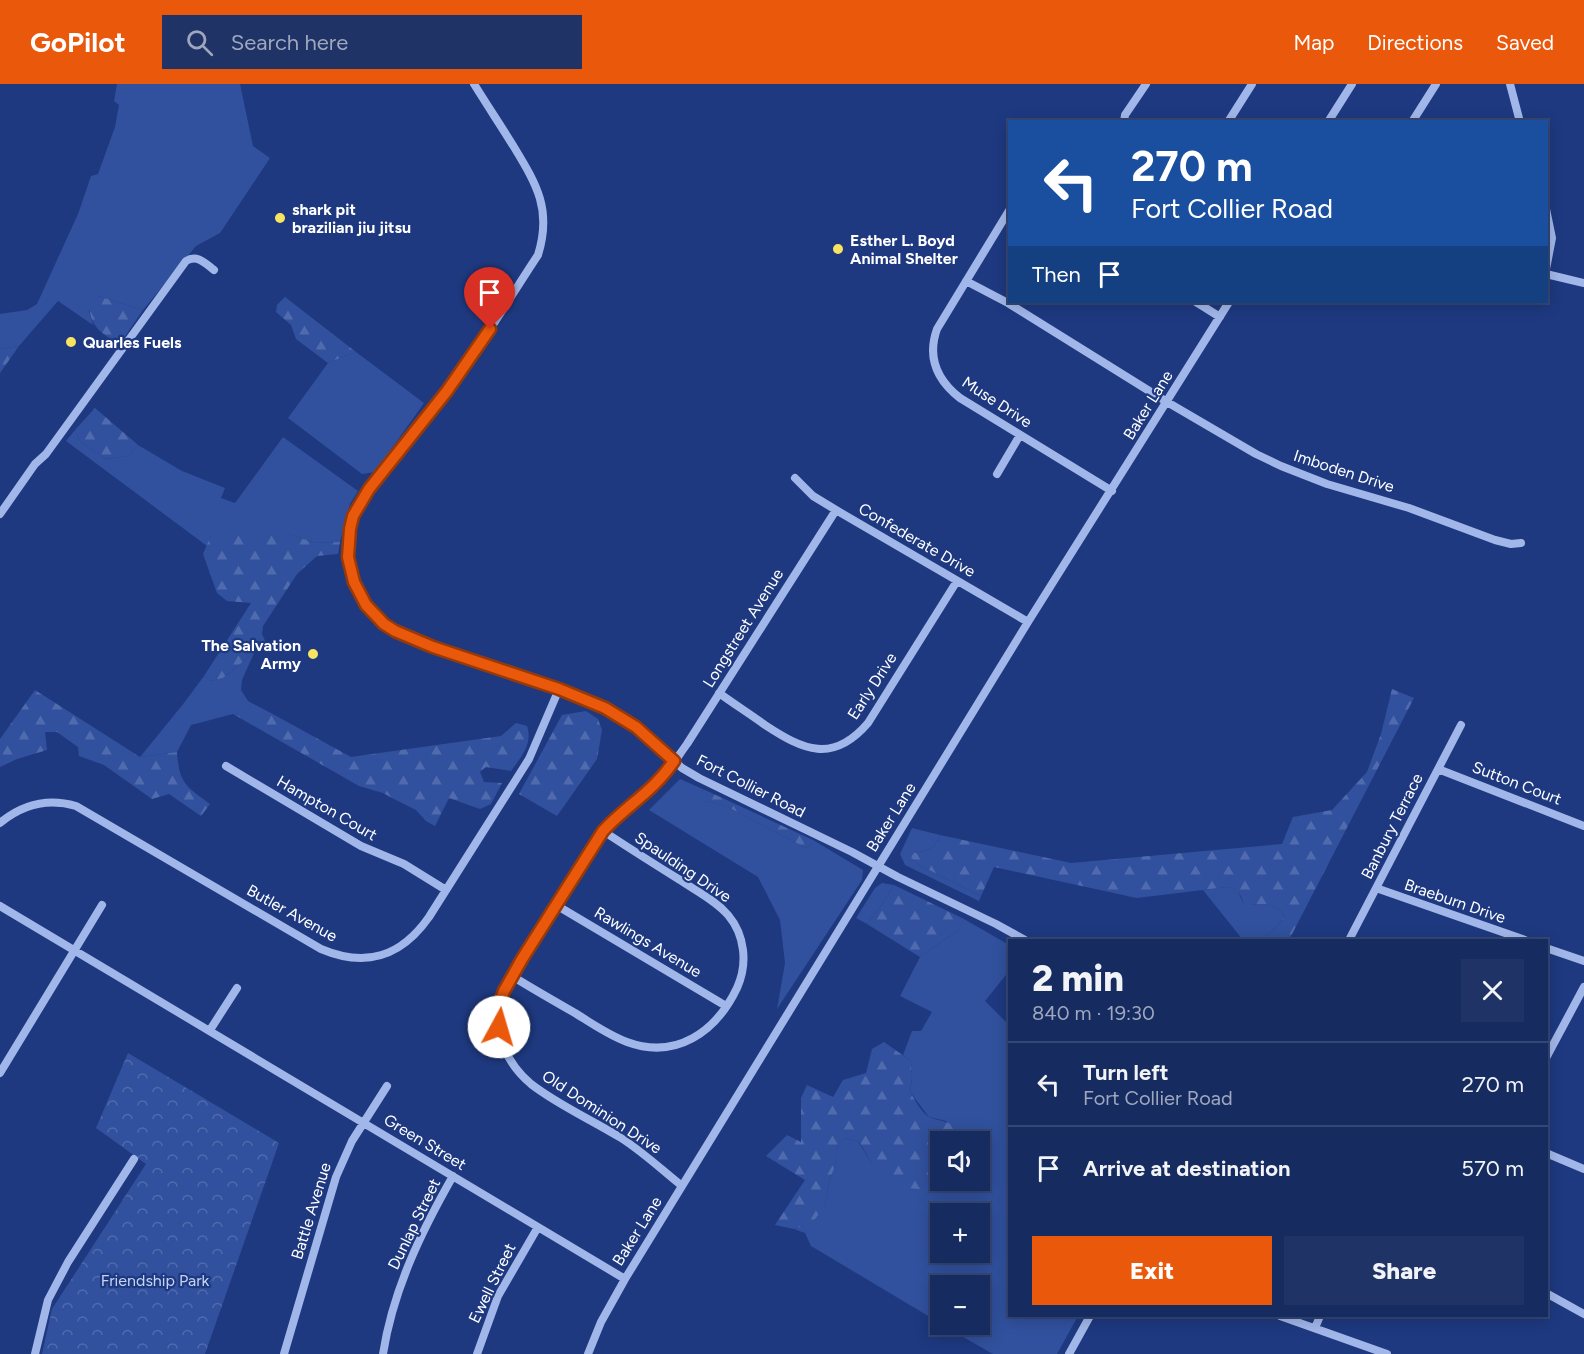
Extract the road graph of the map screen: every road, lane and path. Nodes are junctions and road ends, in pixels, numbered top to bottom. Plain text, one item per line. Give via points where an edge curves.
1 (474, 84) edge
2 (1146, 84) edge
3 (1252, 84) edge
4 (1352, 84) edge
5 (1436, 84) edge
6 (1510, 84) edge
7 (1124, 120) edge
8 (1229, 120) edge
9 (1329, 120) edge
10 (1413, 120) edge
11 (1519, 120) edge
12 (1008, 212) edge
13 (1548, 219) edge
14 (1548, 258) edge
15 (214, 270) dead end
16 (1548, 274) edge
17 (966, 281) junction
18 (1584, 283) edge
19 (1198, 303) edge
20 (1228, 303) edge
21 (1220, 317) junction
22 (1167, 402) junction
23 (1020, 435) junction
24 (997, 474) dead end
25 (795, 478) dead end
26 (1112, 491) junction
27 (836, 510) junction
28 (0, 514) edge
29 (1521, 543) dead end
30 (957, 580) junction
31 (1028, 622) junction
32 (559, 689) junction
33 (719, 693) junction
34 (1461, 725) dead end
35 (674, 761) junction
36 (226, 766) dead end
37 (1438, 769) junction
38 (0, 823) edge
39 (1584, 826) edge
40 (603, 831) junction
41 (877, 867) junction
42 (1376, 888) junction
43 (446, 890) junction
44 (102, 905) dead end
45 (556, 905) junction
46 (0, 906) edge
47 (1503, 937) edge
48 (1023, 939) edge
49 (1350, 939) edge
50 (1548, 949) edge
51 (74, 950) junction
52 (1584, 961) edge
53 (512, 976) junction
54 (1584, 987) edge
55 (237, 988) dead end
56 (726, 1005) junction
57 (210, 1030) junction
58 (1548, 1054) edge
59 (0, 1073) edge
60 (387, 1086) dead end
61 (364, 1123) junction
62 (1548, 1154) edge
63 (134, 1159) dead end
64 (1584, 1169) edge
65 (453, 1176) junction
66 (682, 1186) junction
67 (538, 1227) junction
68 (625, 1279) junction
69 (1548, 1294) edge
70 (1584, 1314) edge
71 (1088, 1317) edge
72 (1283, 1317) edge
73 (1320, 1317) edge
74 (1315, 1328) junction
75 (35, 1354) edge
76 (284, 1354) edge
77 (383, 1354) edge
78 (477, 1354) edge
79 (588, 1354) edge
80 (1069, 1354) edge
81 (1387, 1354) edge

1 - 32 street, Fort Collier Road via 537,186 543,206 542,243 538,255 447,391 359,506 350,529 348,557 360,597 374,615 395,631
2 - 7 street
3 - 8 street
4 - 9 street
5 - 10 street
6 - 11 street
12 - 17 street, Muse Drive
13 - 14 street via 1552,238
15 - 28 street via 200,259 186,261
16 - 18 street
17 - 22 street, Imboden Drive
17 - 23 street, Muse Drive via 934,338 935,367 960,398
19 - 21 street
20 - 21 street, Baker Lane
21 - 22 street, Baker Lane
22 - 26 street, Baker Lane
22 - 29 street, Imboden Drive via 1301,475 1409,508 1495,540
23 - 24 street
23 - 26 street, Muse Drive
25 - 27 street, Confederate Drive via 813,496
26 - 31 street, Baker Lane
27 - 30 street, Confederate Drive
27 - 33 street, Longstreet Avenue
30 - 31 street, Confederate Drive
30 - 33 street, Early Drive via 868,723 843,744 820,749 798,745
31 - 41 street, Baker Lane
32 - 35 street, Fort Collier Road via 621,717
32 - 43 street, Butler Avenue via 529,759
33 - 35 street, Longstreet Avenue
34 - 37 street, Banbury Terrace
35 - 40 street, Old Dominion Drive via 654,786
35 - 41 street, Fort Collier Road via 712,786
36 - 43 street, Hampton Court via 361,846 404,864
37 - 39 street, Sutton Court
37 - 42 street, Banbury Terrace
38 - 43 street, Butler Avenue via 30,805 53,802 76,806 278,925 344,957 376,957 400,947 420,930
40 - 45 street, Old Dominion Drive
40 - 56 street, Spaulding Drive via 711,900 733,922 742,942 744,965
41 - 48 street, Fort Collier Road
41 - 66 street, Baker Lane
42 - 47 street, Braeburn Drive
42 - 49 street, Banbury Terrace
44 - 51 street
45 - 53 street, Old Dominion Drive
45 - 56 street, Rawlings Avenue
46 - 51 street, Green Street
50 - 52 street
51 - 57 street, Green Street
51 - 59 street
53 - 56 street, Spaulding Drive via 616,1038 638,1045 663,1047 696,1038
53 - 66 street, Old Dominion Drive via 500,1002 499,1027 504,1050 517,1071 542,1092 636,1149
54 - 58 street
55 - 57 street
57 - 61 street, Green Street
60 - 61 street, Battle Avenue
61 - 65 street, Green Street
61 - 76 street, Battle Avenue via 336,1177
62 - 64 street
63 - 75 street via 52,1290
65 - 67 street, Green Street
65 - 77 street, Dunlap Street via 406,1269
66 - 68 street, Baker Lane
67 - 68 street, Green Street
67 - 78 street, Ewell Street via 498,1296
68 - 79 street, Baker Lane
69 - 70 street
71 - 80 street
72 - 74 street
73 - 74 street
74 - 81 street

